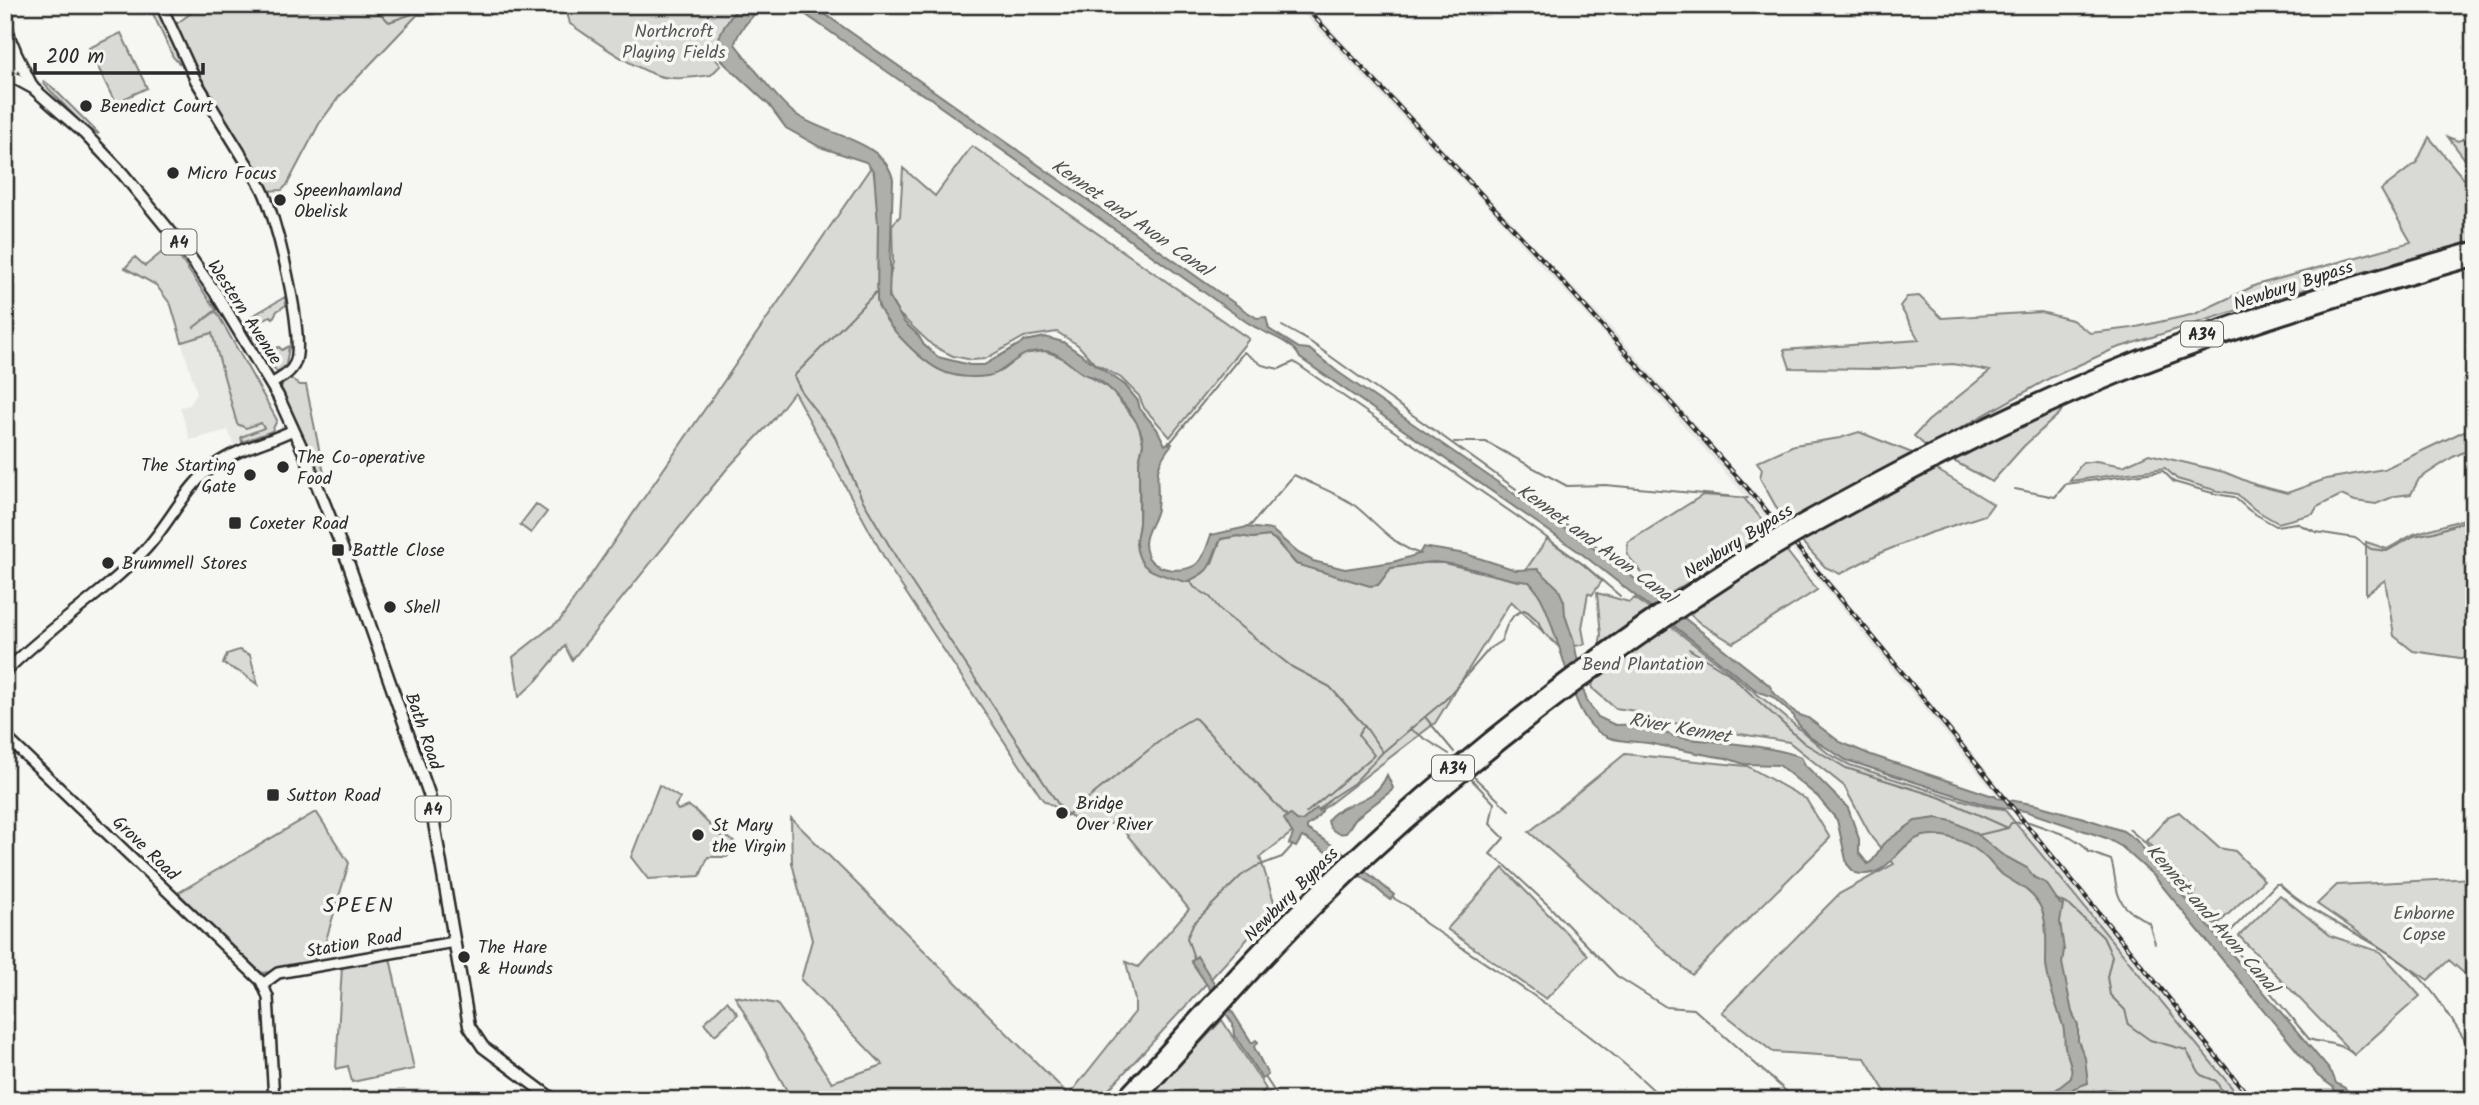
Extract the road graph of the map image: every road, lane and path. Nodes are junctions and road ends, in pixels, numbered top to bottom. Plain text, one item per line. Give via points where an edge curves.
1 (161, 5) edge
2 (5, 19) edge
3 (8, 38) edge
4 (16, 54) junction
5 (7, 76) edge
6 (33, 88) junction
7 (2474, 249) edge
8 (2474, 259) edge
9 (271, 384) junction
10 (293, 430) junction
11 (1945, 449) junction
12 (5, 672) edge
13 (5, 736) edge
14 (454, 942) junction
15 (263, 984) junction
16 (1211, 1009) junction
17 (274, 1100) edge
18 (554, 1100) edge
19 (1121, 1100) edge
20 (1137, 1100) edge

1 - 9 street via 196,81 268,202 292,291 297,355 292,369
2 - 3 street
3 - 4 main road, A4
4 - 5 main road, A4
4 - 6 main road, Western Avenue / A4
5 - 6 main road, Western Avenue / A4
6 - 9 main road, Western Avenue / A4 via 131,186 199,269
7 - 11 highway, Newbury Bypass / A34 via 2308,297 2179,342 2054,393
8 - 11 highway, Newbury Bypass / A34 via 2335,299 2193,348
9 - 10 main road, Western Avenue / A4
10 - 12 street via 235,452 210,468 141,554
10 - 14 main road, Bath Road / A4 via 349,565 427,788
11 - 16 highway, Newbury Bypass / A34, bridge via 1769,547 1678,604 1559,690 1358,860
13 - 15 street, Grove Road
14 - 15 street, Station Road via 278,973
14 - 18 main road, Bath Road / A4 via 467,1021 474,1036
15 - 17 street via 268,997
16 - 19 highway, Newbury Bypass / A34
16 - 20 highway, Newbury Bypass / A34

